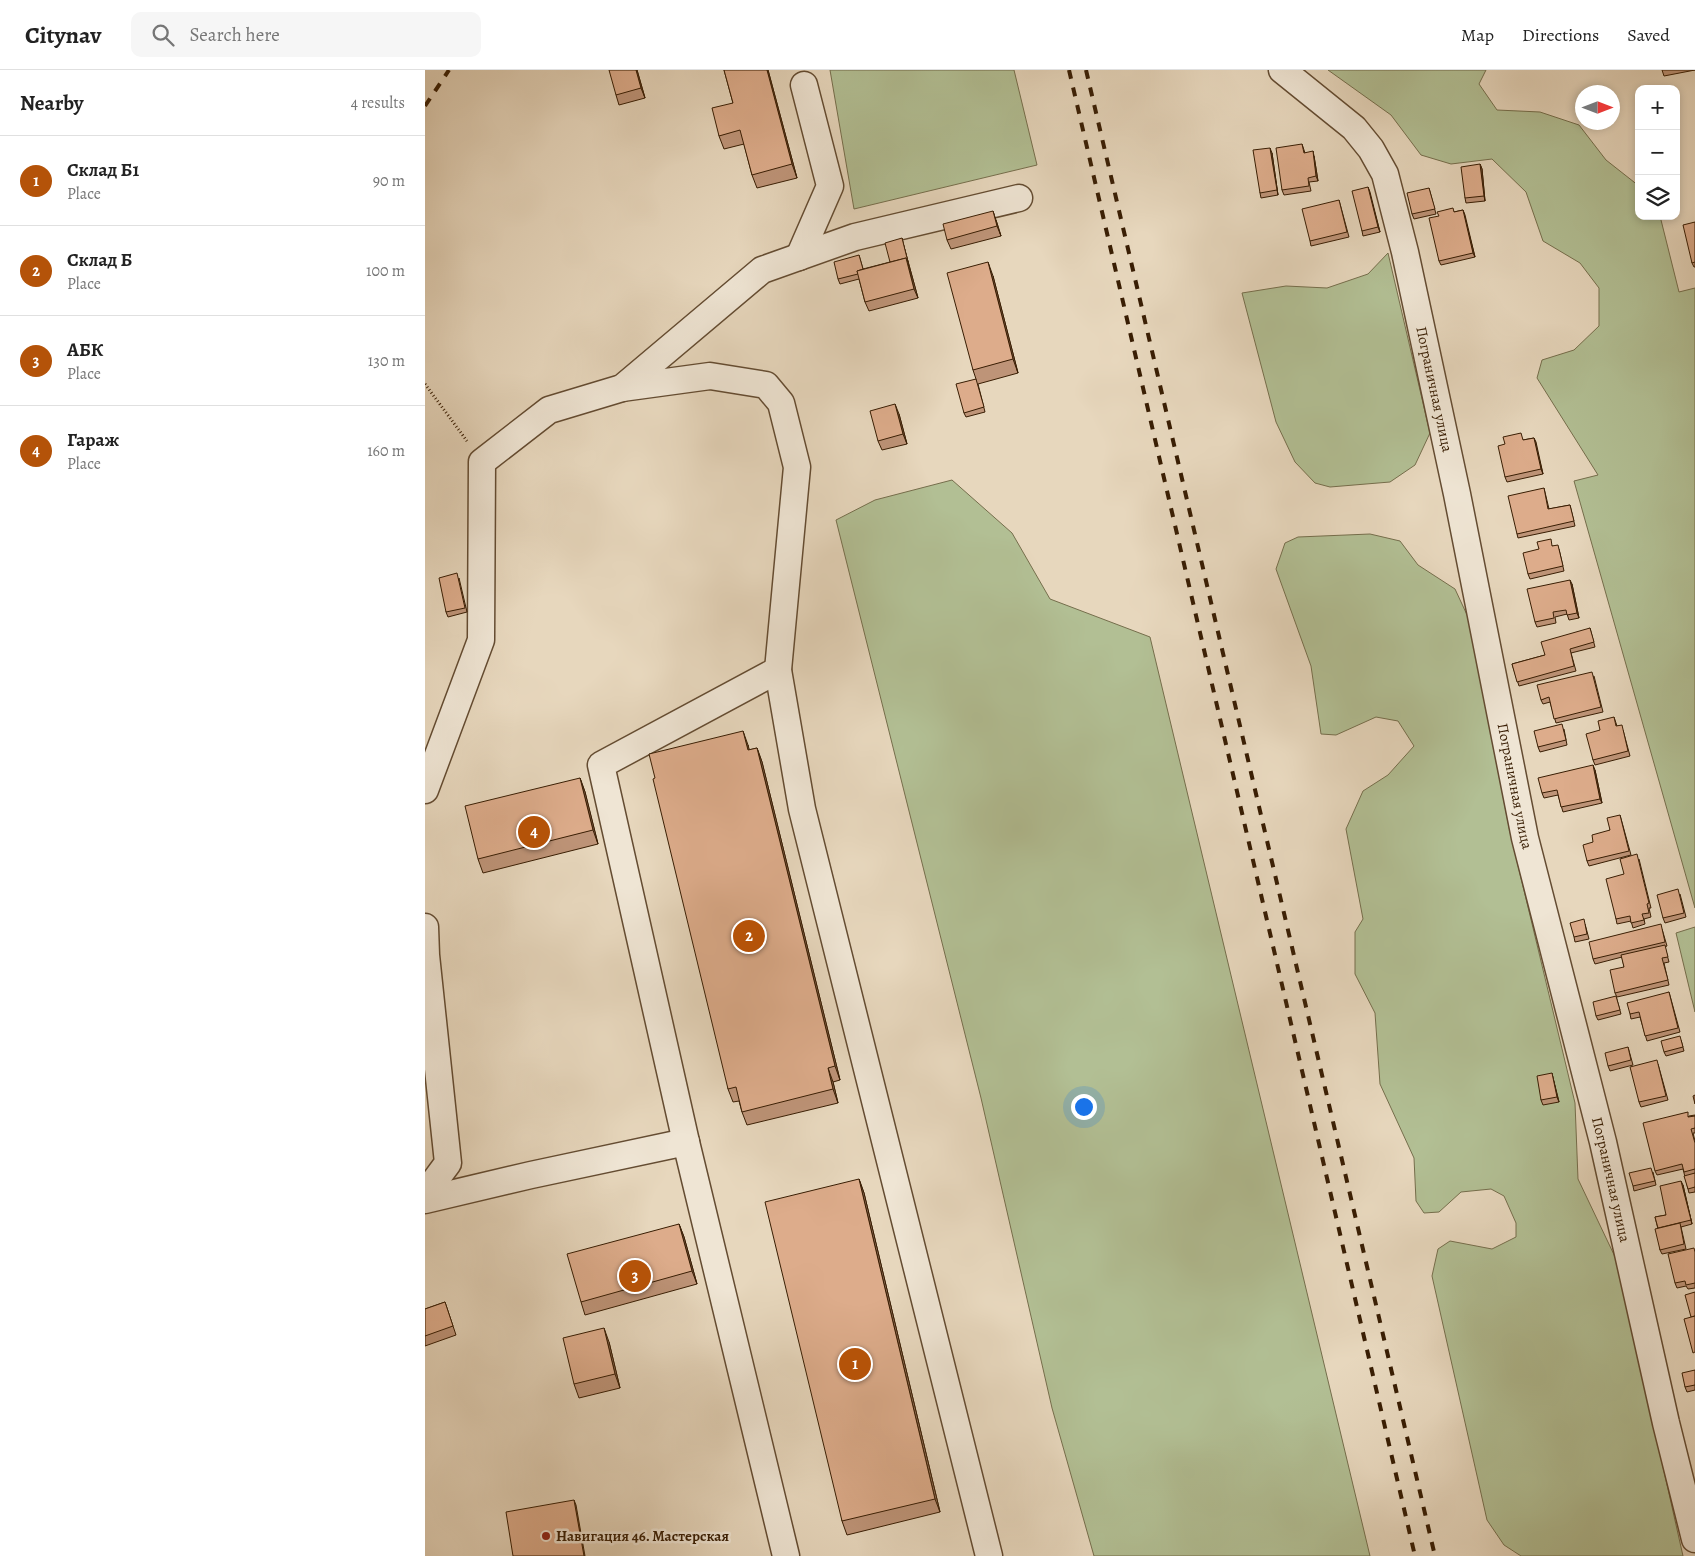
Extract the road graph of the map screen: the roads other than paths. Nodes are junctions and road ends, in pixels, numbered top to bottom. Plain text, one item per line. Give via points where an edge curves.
1 (1281, 70) edge
2 (804, 85) dead end
3 (1019, 198) dead end
4 (799, 257) junction
5 (622, 388) junction
6 (779, 670) junction
7 (425, 790) edge
8 (425, 927) edge
9 (686, 1142) junction
10 (425, 1194) edge
11 (425, 1200) edge
12 (1695, 1539) edge
13 (786, 1556) edge
14 (989, 1556) edge

1 - 12 street, Пограничная улица via 1354,128 1385,174 1455,484 1525,838 1603,1142
2 - 4 street via 830,186
3 - 4 street via 855,237
4 - 5 street via 762,270
5 - 6 street via 710,376 766,385 781,403 797,467
5 - 7 street via 549,410 482,462 481,640
6 - 9 street via 601,765
6 - 14 street via 802,809
8 - 10 street via 448,1163
9 - 11 street
9 - 13 street

